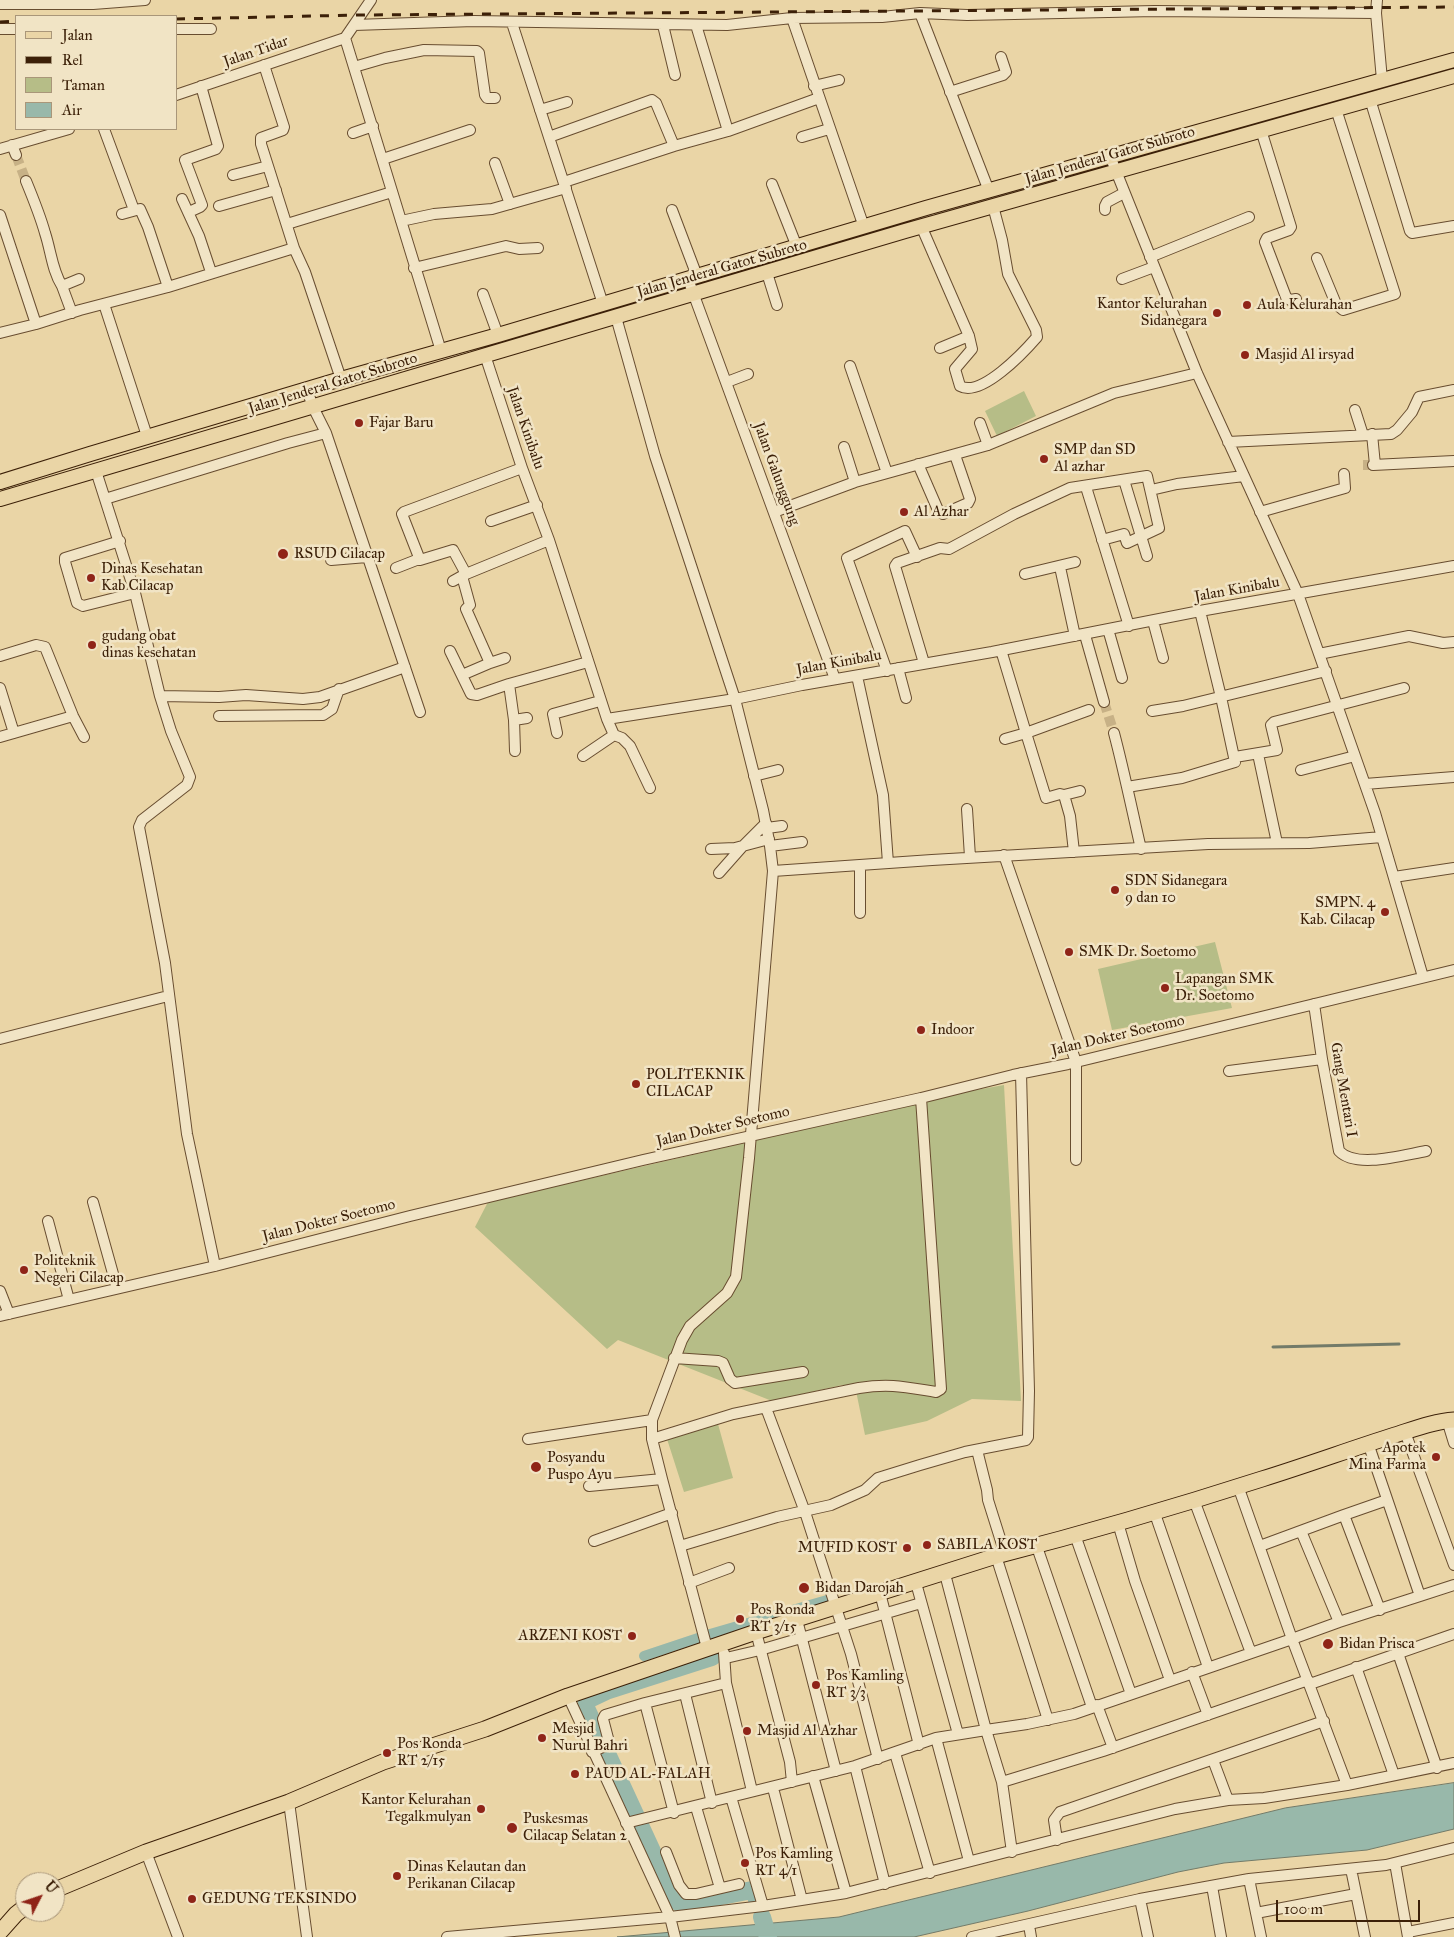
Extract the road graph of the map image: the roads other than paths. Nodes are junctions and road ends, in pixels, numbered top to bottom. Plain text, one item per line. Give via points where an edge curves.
1 (145, 0) edge
2 (371, 0) edge
3 (1377, 0) edge
4 (44, 2) edge
5 (93, 2) edge
6 (0, 4) edge
7 (920, 13) junction
8 (1376, 13) junction
9 (792, 18) junction
10 (512, 23) junction
11 (696, 24) junction
12 (354, 25) junction
13 (663, 25) junction
14 (0, 29) edge
15 (15, 29) edge
16 (178, 29) edge
17 (211, 29) dead end
18 (345, 38) junction
19 (1001, 57) dead end
20 (1454, 60) edge
21 (264, 65) junction
22 (354, 67) junction
23 (675, 75) dead end
24 (1454, 76) edge
25 (840, 80) dead end
26 (1382, 80) junction
27 (201, 86) junction
28 (814, 86) junction
29 (950, 92) junction
30 (178, 94) edge
31 (495, 98) dead end
32 (818, 98) junction
33 (1370, 99) junction
34 (567, 102) dead end
35 (1336, 109) junction
36 (540, 110) junction
37 (373, 126) junction
38 (829, 129) junction
39 (65, 130) edge
40 (104, 130) edge
41 (470, 130) dead end
42 (1261, 130) junction
43 (728, 131) junction
44 (353, 133) dead end
45 (549, 137) junction
46 (802, 137) dead end
47 (12, 145) junction
48 (674, 146) junction
49 (0, 149) edge
50 (16, 156) tunnel mouth
51 (1110, 156) junction
52 (383, 159) junction
53 (495, 163) dead end
54 (268, 166) junction
55 (1116, 172) junction
56 (233, 175) dead end
57 (26, 180) tunnel mouth
58 (772, 184) dead end
59 (565, 185) junction
60 (276, 190) junction
61 (989, 191) junction
62 (392, 192) junction
63 (1124, 193) junction
64 (182, 199) dead end
65 (510, 204) junction
66 (219, 206) dead end
67 (993, 206) junction
68 (134, 210) junction
69 (672, 210) dead end
70 (1105, 210) dead end
71 (189, 212) junction
72 (122, 214) dead end
73 (0, 215) edge
74 (1249, 217) dead end
75 (401, 221) junction
76 (288, 224) junction
77 (1454, 226) edge
78 (864, 227) junction
79 (922, 228) junction
80 (797, 247) junction
81 (294, 248) junction
82 (538, 248) dead end
83 (1318, 258) dead end
84 (1152, 262) junction
85 (414, 268) junction
86 (211, 272) junction
87 (768, 273) junction
88 (693, 277) junction
89 (79, 278) dead end
90 (1122, 279) dead end
91 (62, 286) junction
92 (168, 287) junction
93 (694, 293) junction
94 (483, 294) dead end
95 (1296, 299) dead end
96 (104, 304) junction
97 (603, 304) junction
98 (777, 305) dead end
99 (72, 313) junction
100 (616, 318) junction
101 (36, 324) junction
102 (0, 333) edge
103 (498, 335) junction
104 (969, 336) junction
105 (940, 348) dead end
106 (441, 351) junction
107 (485, 355) junction
108 (850, 366) dead end
109 (1197, 373) junction
110 (748, 374) dead end
111 (341, 379) junction
112 (726, 382) junction
113 (307, 390) junction
114 (1454, 390) edge
115 (313, 408) junction
116 (1355, 410) dead end
117 (980, 423) dead end
118 (326, 433) junction
119 (1367, 434) junction
120 (147, 436) junction
121 (1228, 442) junction
122 (988, 445) junction
123 (844, 446) dead end
124 (90, 454) junction
125 (955, 455) junction
126 (1454, 461) edge
127 (918, 464) junction
128 (522, 468) junction
129 (96, 471) junction
130 (887, 473) junction
131 (1344, 474) dead end
132 (1244, 476) junction
133 (1124, 480) junction
134 (0, 482) edge
135 (855, 482) junction
136 (1086, 486) junction
137 (1151, 490) junction
138 (0, 499) edge
139 (105, 499) junction
140 (537, 505) junction
141 (774, 512) junction
142 (1260, 512) junction
143 (490, 521) dead end
144 (1141, 537) junction
145 (120, 540) junction
146 (548, 540) junction
147 (1102, 540) junction
148 (1147, 556) dead end
149 (367, 557) junction
150 (917, 557) junction
151 (419, 559) junction
152 (331, 560) dead end
153 (1075, 562) dead end
154 (1454, 566) edge
155 (1060, 567) junction
156 (396, 568) dead end
157 (1025, 574) dead end
158 (461, 577) junction
159 (135, 593) junction
160 (1298, 594) junction
161 (1200, 612) junction
162 (1153, 621) junction
163 (1129, 626) junction
164 (1108, 629) junction
165 (1080, 635) junction
166 (1454, 642) edge
167 (1001, 650) junction
168 (450, 651) dead end
169 (1320, 654) junction
170 (0, 656) edge
171 (505, 658) dead end
172 (1163, 658) dead end
173 (588, 662) junction
174 (924, 663) junction
175 (490, 664) junction
176 (405, 667) junction
177 (898, 668) junction
178 (887, 671) junction
179 (1326, 671) junction
180 (462, 675) junction
181 (856, 676) junction
182 (1122, 678) dead end
183 (835, 679) junction
184 (509, 684) junction
185 (0, 688) edge
186 (1404, 688) dead end
187 (339, 689) junction
188 (160, 696) junction
189 (1221, 697) junction
190 (906, 698) dead end
191 (735, 699) junction
192 (303, 700) junction
193 (600, 701) junction
194 (1104, 702) tunnel mouth
195 (1337, 704) junction
196 (1089, 710) dead end
197 (1152, 711) dead end
198 (420, 712) dead end
199 (305, 715) junction
200 (74, 716) junction
201 (219, 716) dead end
202 (527, 718) dead end
203 (606, 719) junction
204 (514, 720) junction
205 (14, 732) junction
206 (1026, 732) junction
207 (557, 733) dead end
208 (1114, 733) tunnel mouth
209 (614, 735) junction
210 (0, 737) edge
211 (84, 737) dead end
212 (1005, 738) dead end
213 (515, 752) dead end
214 (1258, 754) junction
215 (583, 756) dead end
216 (1235, 756) junction
217 (1355, 756) junction
218 (778, 770) dead end
219 (1301, 770) dead end
220 (754, 776) junction
221 (1454, 777) edge
222 (1365, 784) junction
223 (1127, 787) junction
224 (650, 788) dead end
225 (1080, 791) dead end
226 (1064, 795) junction
227 (967, 808) dead end
228 (766, 826) junction
229 (782, 826) dead end
230 (1382, 838) junction
231 (802, 842) dead end
232 (770, 843) junction
233 (1277, 843) junction
234 (742, 847) junction
235 (711, 849) dead end
236 (1141, 849) junction
237 (1074, 852) junction
238 (1004, 856) junction
239 (970, 857) junction
240 (888, 863) junction
241 (860, 865) junction
242 (1454, 868) edge
243 (773, 872) junction
244 (719, 873) dead end
245 (1394, 877) junction
246 (860, 913) dead end
247 (1454, 970) edge
248 (1423, 977) junction
249 (168, 996) junction
250 (1314, 1004) junction
251 (0, 1039) edge
252 (1322, 1059) junction
253 (1076, 1062) junction
254 (1229, 1071) dead end
255 (1022, 1073) junction
256 (921, 1098) junction
257 (750, 1137) junction
258 (1426, 1151) dead end
259 (1076, 1160) dead end
260 (93, 1202) dead end
261 (48, 1221) dead end
262 (215, 1266) junction
263 (117, 1288) junction
264 (0, 1291) edge
265 (69, 1300) junction
266 (4, 1315) edge
267 (674, 1358) junction
268 (803, 1372) dead end
269 (766, 1408) junction
270 (652, 1420) junction
271 (1450, 1420) edge
272 (1405, 1432) junction
273 (528, 1438) dead end
274 (652, 1439) junction
275 (1368, 1443) junction
276 (1454, 1443) edge
277 (977, 1450) junction
278 (662, 1479) junction
279 (590, 1486) dead end
280 (1238, 1486) junction
281 (1194, 1500) junction
282 (1387, 1500) junction
283 (1154, 1511) junction
284 (805, 1512) junction
285 (672, 1513) junction
286 (1344, 1515) junction
287 (1118, 1522) junction
288 (1301, 1531) junction
289 (1075, 1535) junction
290 (594, 1541) dead end
291 (680, 1546) junction
292 (1260, 1546) junction
293 (1037, 1547) junction
294 (1001, 1555) junction
295 (1454, 1565) edge
296 (729, 1568) dead end
297 (945, 1574) junction
298 (689, 1583) junction
299 (916, 1583) junction
300 (1454, 1584) edge
301 (880, 1594) junction
302 (1420, 1596) junction
303 (921, 1603) junction
304 (835, 1608) junction
305 (1380, 1610) junction
306 (886, 1613) junction
307 (797, 1620) junction
308 (1339, 1622) junction
309 (842, 1626) junction
310 (756, 1632) junction
311 (1454, 1634) edge
312 (802, 1637) junction
313 (1292, 1639) junction
314 (715, 1648) junction
315 (760, 1650) junction
316 (1251, 1653) junction
317 (1398, 1653) junction
318 (1208, 1667) junction
319 (1356, 1668) junction
320 (1192, 1672) junction
321 (1170, 1680) junction
322 (1309, 1682) junction
323 (726, 1683) junction
324 (686, 1694) junction
325 (1131, 1694) junction
326 (568, 1696) junction
327 (645, 1703) junction
328 (1095, 1706) junction
329 (1208, 1715) junction
330 (1048, 1720) junction
331 (1324, 1721) junction
332 (986, 1730) junction
333 (958, 1734) junction
334 (936, 1738) junction
335 (919, 1745) junction
336 (1113, 1748) junction
337 (599, 1749) junction
338 (895, 1753) junction
339 (878, 1759) junction
340 (1213, 1760) junction
341 (1454, 1763) edge
342 (854, 1766) junction
343 (1437, 1768) junction
344 (836, 1771) junction
345 (1394, 1775) junction
346 (813, 1776) junction
347 (792, 1782) junction
348 (1002, 1782) junction
349 (1347, 1785) junction
350 (772, 1788) junction
351 (752, 1791) junction
352 (731, 1797) junction
353 (1228, 1800) junction
354 (289, 1802) junction
355 (712, 1803) junction
356 (696, 1807) junction
357 (674, 1812) junction
358 (629, 1822) junction
359 (1057, 1840) junction
360 (1454, 1848) edge
361 (146, 1852) junction
362 (666, 1852) dead end
363 (1012, 1852) junction
364 (969, 1861) junction
365 (1395, 1863) junction
366 (1351, 1868) junction
367 (930, 1873) junction
368 (1249, 1879) junction
369 (739, 1884) dead end
370 (886, 1884) junction
371 (65, 1886) edge
372 (1212, 1886) junction
373 (720, 1888) junction
374 (846, 1893) junction
375 (1356, 1894) junction
376 (1140, 1899) junction
377 (802, 1900) junction
378 (762, 1906) junction
379 (1256, 1913) junction
380 (670, 1917) junction
381 (6, 1918) edge
382 (1454, 1923) edge
383 (1029, 1925) junction
384 (0, 1932) edge
385 (675, 1933) edge
386 (1408, 1934) edge
387 (178, 1937) edge
388 (307, 1937) edge
389 (446, 1937) edge
390 (972, 1937) edge
391 (1031, 1937) edge
392 (1148, 1937) edge
393 (1221, 1937) edge
394 (1261, 1937) edge
395 (1365, 1937) edge

1 - 5 street
2 - 12 street
3 - 8 street
4 - 5 street
4 - 6 street
7 - 8 street
7 - 9 street via 882,17
7 - 29 street
8 - 26 street
9 - 11 street
9 - 28 street
10 - 12 street
10 - 13 street
10 - 36 street
11 - 13 street
11 - 43 street
12 - 18 street
13 - 23 street
14 - 15 street
16 - 17 street
18 - 21 street, Jalan Tidar
18 - 22 street
19 - 29 street via 1006,68 1003,75
20 - 26 main road, Jalan Jenderal Gatot Subroto
21 - 27 street, Jalan Tidar
21 - 54 street via 284,127 260,138
22 - 31 street via 424,50 476,51 479,52 485,95
22 - 37 street
24 - 33 main road, Jalan Jenderal Gatot Subroto
25 - 28 street
26 - 51 main road, Jalan Jenderal Gatot Subroto
27 - 30 street, Jalan Tidar
27 - 71 street via 218,146 185,160 202,205
28 - 32 street
29 - 61 street
32 - 38 street
32 - 43 street
33 - 35 main road, Jalan Jenderal Gatot Subroto
33 - 77 street via 1410,231 1420,233
34 - 36 street
35 - 42 main road, Jalan Jenderal Gatot Subroto
35 - 83 street via 1395,294 1342,310 1336,304
36 - 45 street
37 - 44 street
37 - 52 street
38 - 46 street
38 - 78 street
39 - 47 street
40 - 68 street
41 - 52 street
42 - 55 main road, Jalan Jenderal Gatot Subroto
42 - 95 street via 1291,227 1265,242 1286,298
43 - 48 street
45 - 48 street via 652,100
45 - 59 street
47 - 49 street
47 - 50 street
48 - 59 street
51 - 55 street
51 - 61 main road, Jalan Jenderal Gatot Subroto
52 - 62 street
53 - 65 street
54 - 56 street
54 - 60 street
55 - 63 street
55 - 67 main road, Jalan Jenderal Gatot Subroto
57 - 91 street
58 - 80 street
59 - 65 street
59 - 97 street
60 - 66 street
60 - 76 street
61 - 78 main road, Jalan Jenderal Gatot Subroto
62 - 75 street
62 - 76 street
63 - 70 street via 1107,202
63 - 84 street
64 - 71 street
65 - 75 street
67 - 79 main road, Jalan Jenderal Gatot Subroto
67 - 104 street via 1008,274 1037,337 997,376 964,388 957,380 955,369 972,349
68 - 72 street
68 - 92 street via 141,211
69 - 88 street, Jalan Galunggung
71 - 86 street
73 - 101 street
74 - 84 street
75 - 85 street
76 - 81 street
78 - 80 main road, Jalan Jenderal Gatot Subroto
79 - 87 main road, Jalan Jenderal Gatot Subroto
79 - 104 street
80 - 88 main road, Jalan Jenderal Gatot Subroto
81 - 86 street
81 - 111 street
82 - 85 street via 506,246
84 - 90 street
84 - 109 street
85 - 106 street
86 - 92 street
87 - 93 main road, Jalan Jenderal Gatot Subroto
87 - 98 street
88 - 93 street, Jalan Galunggung
88 - 97 main road, Jalan Jenderal Gatot Subroto
89 - 91 street
91 - 99 street
92 - 96 street
93 - 100 main road, Jalan Jenderal Gatot Subroto
93 - 112 street, Jalan Galunggung
94 - 103 street
96 - 99 street
96 - 120 street
97 - 103 main road, Jalan Jenderal Gatot Subroto
99 - 101 street
100 - 107 main road, Jalan Jenderal Gatot Subroto
100 - 191 street via 655,456
101 - 102 street
103 - 106 main road, Jalan Jenderal Gatot Subroto
104 - 105 street
106 - 111 main road, Jalan Jenderal Gatot Subroto
107 - 115 main road, Jalan Jenderal Gatot Subroto
107 - 128 street, Jalan Kinibalu
108 - 130 street
109 - 121 street
109 - 122 street via 1114,393
110 - 112 street
111 - 113 main road, Jalan Jenderal Gatot Subroto
112 - 141 street, Jalan Galunggung
113 - 115 street
113 - 120 main road, Jalan Jenderal Gatot Subroto
114 - 119 street via 1419,397 1412,412 1395,432
115 - 118 street
115 - 129 main road, Jalan Jenderal Gatot Subroto
116 - 119 street
117 - 122 street
118 - 139 street
118 - 149 street
119 - 121 street
119 - 126 street via 1374,465
120 - 124 main road, Jalan Jenderal Gatot Subroto
121 - 132 street
122 - 125 street
123 - 135 street
124 - 129 main road
124 - 134 main road, Jalan Jenderal Gatot Subroto
125 - 127 street
125 - 127 street via 970,499 968,503 943,514 938,510
127 - 130 street
128 - 140 street, Jalan Kinibalu
128 - 151 street via 402,513
129 - 138 main road, Jalan Jenderal Gatot Subroto
129 - 139 street
130 - 135 street
131 - 142 street via 1344,489
132 - 137 street
132 - 142 street
133 - 136 street
133 - 137 street via 1147,476
133 - 144 street
135 - 141 street
136 - 147 street
136 - 150 street via 1070,488 950,549 940,548
137 - 144 street via 1159,528
139 - 145 street
140 - 143 street
140 - 146 street, Jalan Kinibalu
141 - 183 street, Jalan Galunggung
142 - 160 street
144 - 147 street via 1127,543 1124,534
144 - 148 street
145 - 159 street
145 - 159 street via 67,556 65,562 80,606
146 - 158 street
146 - 173 street, Jalan Kinibalu
147 - 163 street
149 - 152 street
149 - 176 street
150 - 174 street via 895,566
150 - 178 street via 906,531 847,558
151 - 156 street
151 - 158 street via 454,550
153 - 155 street
154 - 160 street, Jalan Kinibalu
155 - 157 street
155 - 165 street
158 - 175 street via 470,605 466,609
159 - 188 street
160 - 161 street, Jalan Kinibalu
160 - 169 street
161 - 162 street, Jalan Kinibalu
161 - 189 street
162 - 163 street, Jalan Kinibalu
162 - 172 street
163 - 164 street, Jalan Kinibalu
164 - 165 street, Jalan Kinibalu
164 - 182 street
165 - 167 street, Jalan Kinibalu
165 - 194 street
166 - 169 street via 1409,636
167 - 174 street, Jalan Kinibalu
167 - 206 street
168 - 180 street
169 - 179 street
170 - 200 street via 36,646 45,647
171 - 175 street
173 - 184 street
173 - 193 street, Jalan Kinibalu
174 - 177 street, Jalan Kinibalu
175 - 180 street
176 - 187 street
176 - 198 street
177 - 178 street, Jalan Kinibalu
177 - 190 street
178 - 181 street, Jalan Kinibalu
179 - 189 street
179 - 195 street
180 - 184 street via 470,692 477,695
181 - 183 street, Jalan Kinibalu
181 - 240 street via 883,794
183 - 191 street, Jalan Kinibalu
184 - 204 street
185 - 205 street
186 - 195 street
187 - 192 street
187 - 199 street via 332,709 327,713
188 - 192 street via 246,695
188 - 249 street via 190,777 187,785 142,820 139,827 165,963
189 - 197 street
189 - 216 street
191 - 203 street, Jalan Kinibalu
191 - 220 street
192 - 199 street
193 - 203 street, Jalan Kinibalu
193 - 207 street via 553,714
195 - 214 street via 1271,723 1277,750
195 - 217 street
196 - 206 street
199 - 201 street
200 - 205 street
200 - 211 street
202 - 204 street
203 - 209 street
204 - 213 street
205 - 210 street
206 - 212 street
206 - 226 street via 1046,798
208 - 223 street
209 - 215 street
209 - 224 street via 630,746
214 - 216 street
214 - 233 street
216 - 223 street via 1234,763 1182,778
217 - 219 street
217 - 222 street
218 - 220 street
220 - 228 street
221 - 222 street
222 - 230 street
223 - 236 street
225 - 226 street
226 - 237 street
227 - 239 street
228 - 229 street
228 - 232 street
228 - 234 street
230 - 233 street
230 - 245 street
231 - 232 street
232 - 234 street
232 - 243 street
233 - 236 street
234 - 235 street
234 - 244 street
236 - 237 street
237 - 238 street
238 - 239 street
238 - 253 street
239 - 240 street
240 - 241 street
241 - 243 street
241 - 246 street
242 - 245 street
243 - 257 street
245 - 248 street
247 - 248 street, Jalan Dokter Soetomo
248 - 250 street, Jalan Dokter Soetomo
249 - 251 street
249 - 262 street via 187,1134
250 - 252 street, Gang Mentari I
250 - 253 street, Jalan Dokter Soetomo
252 - 254 street
252 - 258 street, Gang Mentari I via 1336,1144 1343,1156 1359,1160
253 - 255 street, Jalan Dokter Soetomo
253 - 259 street
255 - 256 street, Jalan Dokter Soetomo
255 - 277 street via 1028,1436 1021,1442
256 - 257 street, Jalan Dokter Soetomo
256 - 269 street via 941,1389 936,1392 880,1384
257 - 262 street, Jalan Dokter Soetomo via 469,1202
257 - 267 street via 736,1277 727,1293 690,1326
260 - 263 street
261 - 265 street
262 - 263 street, Jalan Dokter Soetomo
263 - 265 street, Jalan Dokter Soetomo
264 - 266 street
265 - 266 street, Jalan Dokter Soetomo
267 - 268 street via 723,1363 735,1383
267 - 270 street
269 - 274 street via 733,1414
269 - 284 street
270 - 273 street
270 - 274 street
271 - 272 highway
271 - 276 street
272 - 275 highway
272 - 295 street
274 - 278 street
275 - 280 highway
275 - 282 street
277 - 284 street via 878,1478 860,1493
277 - 294 street
278 - 279 street
278 - 285 street
280 - 281 highway
280 - 292 street
281 - 283 highway
281 - 316 street
282 - 286 street
282 - 302 street
283 - 287 highway
283 - 318 street
284 - 291 street
284 - 304 street
285 - 290 street
285 - 291 street
286 - 288 street
286 - 305 street
287 - 289 highway
287 - 321 street
288 - 292 street
288 - 308 street
289 - 293 highway
289 - 325 street
291 - 298 street
292 - 313 street
293 - 294 highway
293 - 328 street
294 - 297 highway
294 - 330 street
296 - 298 street
297 - 299 highway
297 - 332 street
298 - 314 street via 701,1628
299 - 301 highway
299 - 303 street
300 - 302 street
301 - 304 highway
301 - 306 street
302 - 305 street
303 - 306 street
303 - 333 street
304 - 307 highway
304 - 309 street
305 - 308 street
306 - 309 street
306 - 335 street
307 - 310 highway
307 - 312 street
308 - 313 street
309 - 312 street
309 - 339 street
310 - 314 highway
310 - 315 street
311 - 317 street
312 - 315 street
312 - 344 street
313 - 316 street
313 - 322 street
314 - 315 street
314 - 323 street
314 - 326 highway
315 - 347 street via 790,1762
316 - 318 street
317 - 319 street
317 - 343 street
318 - 320 street
319 - 322 street
319 - 345 street
320 - 321 street
320 - 329 street
321 - 325 street
322 - 329 street
322 - 331 street
323 - 324 street
323 - 351 street
324 - 327 street
324 - 355 street
325 - 328 street
326 - 337 street
326 - 354 highway via 484,1729 383,1762
327 - 337 street via 603,1717 609,1742
327 - 357 street
328 - 330 street
328 - 336 street
329 - 336 street
330 - 332 street
331 - 340 street
331 - 349 street
332 - 333 street
332 - 348 street
333 - 334 street
334 - 335 street
334 - 364 street
335 - 338 street
336 - 348 street
337 - 358 street
338 - 339 street
338 - 367 street
339 - 342 street
340 - 353 street
340 - 359 street via 1060,1812 1054,1820
341 - 343 street
342 - 344 street
342 - 370 street
343 - 345 street
344 - 346 street
345 - 349 street
346 - 347 street
346 - 374 street
347 - 350 street
348 - 363 street
349 - 353 street via 1264,1798
350 - 351 street
350 - 377 street
351 - 352 street
352 - 355 street
352 - 378 street
353 - 359 street via 1175,1809
354 - 361 highway
354 - 388 street
355 - 356 street
356 - 357 street
356 - 373 street
357 - 358 street
358 - 380 street
359 - 363 street
360 - 365 street
361 - 371 highway
361 - 387 street
362 - 373 street via 686,1894
363 - 364 street
364 - 367 street
365 - 366 street
365 - 386 street
366 - 368 street
366 - 375 street
367 - 370 street
368 - 372 street
368 - 379 street
369 - 373 street
370 - 374 street
372 - 376 street
372 - 393 street
374 - 377 street
375 - 379 street
375 - 395 street
376 - 383 street
376 - 392 street
377 - 378 street
378 - 380 street
379 - 394 street
380 - 385 street
380 - 389 street
381 - 384 highway
382 - 386 street
383 - 390 street
383 - 391 street

